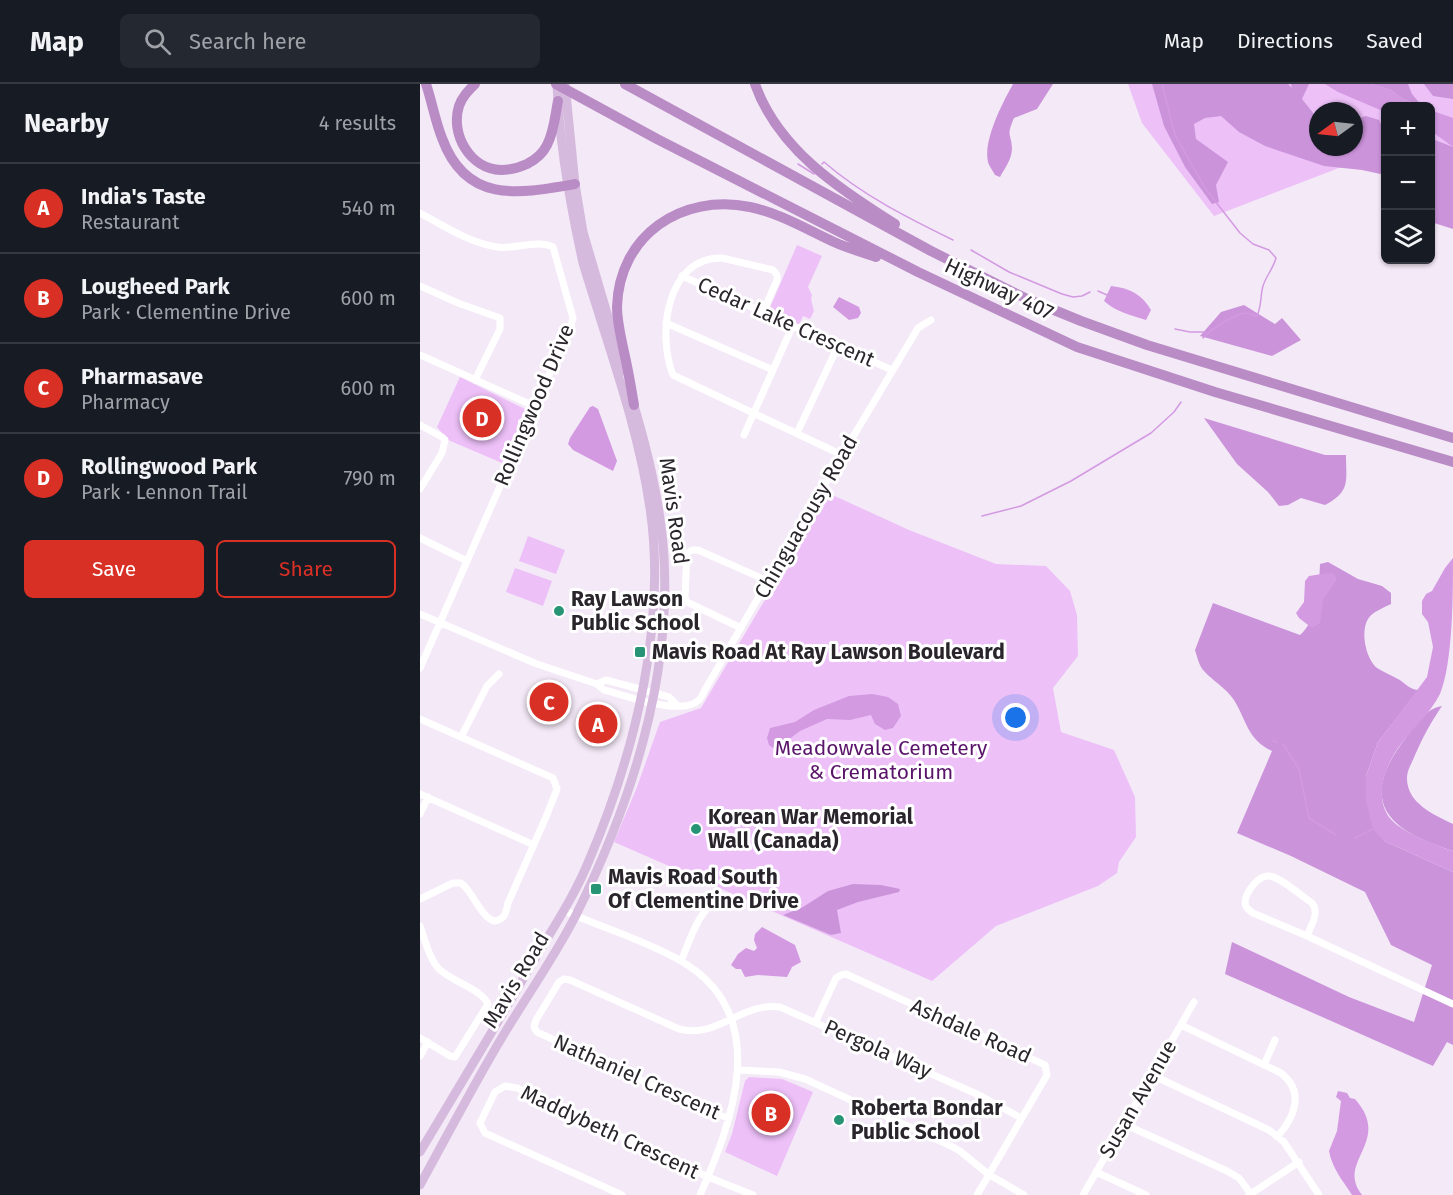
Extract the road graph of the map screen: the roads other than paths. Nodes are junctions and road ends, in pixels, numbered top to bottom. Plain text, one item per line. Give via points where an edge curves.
1 (426, 84) edge
2 (475, 84) edge
3 (545, 84) edge
4 (556, 84) edge
5 (565, 84) edge
6 (625, 84) edge
7 (755, 84) edge
8 (573, 94) junction
9 (558, 101) junction
10 (571, 185) junction
11 (420, 213) edge
12 (932, 251) junction
13 (918, 272) junction
14 (682, 276) junction
15 (420, 286) edge
16 (763, 312) junction
17 (931, 320) dead end
18 (666, 323) junction
19 (793, 325) junction
20 (838, 346) junction
21 (420, 355) edge
22 (773, 370) junction
23 (892, 370) junction
24 (475, 380) junction
25 (634, 405) junction
26 (534, 406) junction
27 (754, 414) junction
28 (420, 425) edge
29 (796, 434) junction
30 (744, 435) dead end
31 (1453, 438) edge
32 (842, 455) junction
33 (1453, 462) edge
34 (420, 489) edge
35 (420, 538) edge
36 (466, 561) junction
37 (768, 581) junction
38 (420, 614) edge
39 (439, 623) junction
40 (741, 628) junction
41 (420, 668) edge
42 (499, 674) dead end
43 (654, 693) junction
44 (641, 694) junction
45 (652, 703) junction
46 (677, 705) junction
47 (420, 719) edge
48 (460, 737) junction
49 (420, 794) edge
50 (428, 797) junction
51 (420, 814) edge
52 (534, 845) junction
53 (420, 899) edge
54 (718, 901) dead end
55 (563, 910) junction
56 (575, 916) junction
57 (420, 926) edge
58 (1307, 936) junction
59 (681, 961) junction
60 (1194, 1002) dead end
61 (1453, 1004) edge
62 (731, 1019) junction
63 (816, 1021) junction
64 (1180, 1025) junction
65 (491, 1032) junction
66 (420, 1038) edge
67 (501, 1038) junction
68 (1275, 1040) dead end
69 (428, 1042) junction
70 (420, 1056) edge
71 (1264, 1065) junction
72 (739, 1070) junction
73 (1152, 1075) junction
74 (729, 1118) junction
75 (1021, 1118) junction
76 (1124, 1124) junction
77 (1277, 1137) junction
78 (420, 1152) edge
79 (1299, 1162) junction
80 (1096, 1172) junction
81 (988, 1174) junction
82 (708, 1177) junction
83 (420, 1185) edge
84 (1250, 1194) edge
85 (622, 1195) edge
86 (700, 1195) edge
87 (753, 1195) edge
88 (977, 1195) edge
89 (1024, 1195) edge
90 (1083, 1195) edge
91 (1146, 1195) edge
92 (1319, 1195) edge

1 - 10 highway via 451,158 476,183 494,190 519,192
2 - 9 highway via 459,105 458,134 475,160 500,170 515,169 541,154 553,128
3 - 8 highway
4 - 8 highway, Highway 407
4 - 9 main road, Mavis Road
5 - 10 main road, Mavis Road
6 - 12 highway, Highway 407
7 - 12 highway via 777,127 795,149 838,185
8 - 13 highway, Highway 407
9 - 10 main road, Mavis Road
10 - 25 main road, Mavis Road
10 - 44 main road, Mavis Road via 583,263 642,464 650,510 653,588
11 - 26 street, Rollingwood Drive via 463,236 499,248 553,247 573,318
12 - 31 highway, Highway 407 via 1017,294 1147,345
13 - 25 highway via 751,207 715,203 676,213 638,244 619,290 619,327
13 - 33 highway, Highway 407 via 1077,346 1215,392
14 - 16 street, Cedar Lake Crescent
14 - 16 street via 694,265 715,258 773,270 777,280
14 - 18 street, Cedar Lake Crescent
15 - 24 street via 500,318 500,328
16 - 19 street, Cedar Lake Crescent
17 - 23 street, Chinguacousy Road via 918,328
18 - 22 street
18 - 27 street, Cedar Lake Crescent via 673,375
19 - 20 street, Cedar Lake Crescent
19 - 22 street
20 - 23 street, Cedar Lake Crescent
20 - 29 street
21 - 24 street
22 - 27 street
23 - 32 street, Chinguacousy Road
24 - 26 street
25 - 43 main road, Mavis Road via 652,469 664,559 663,631
26 - 36 street, Rollingwood Drive
27 - 29 street, Cedar Lake Crescent
27 - 30 street
28 - 34 street via 445,440 442,453
29 - 32 street, Cedar Lake Crescent
32 - 37 street, Chinguacousy Road
35 - 36 street
36 - 39 street, Rollingwood Drive
37 - 40 street, Chinguacousy Road
37 - 40 street via 698,550 687,555 687,602
38 - 39 street
39 - 41 street, Rollingwood Drive
39 - 44 street via 604,690
40 - 46 street, Chinguacousy Road via 699,699
42 - 48 street via 487,686
43 - 44 street
43 - 45 main road, Mavis Road
43 - 46 street via 669,697
44 - 45 street
44 - 55 main road, Mavis Road via 618,786 590,860
45 - 46 street
45 - 56 main road, Mavis Road via 621,810
47 - 48 street
48 - 52 street via 553,778 557,789
49 - 50 street
50 - 51 street
50 - 52 street
52 - 53 street via 499,921 487,917 461,883
54 - 59 street via 704,912
55 - 56 street
55 - 65 main road, Mavis Road
56 - 59 street
56 - 67 main road, Mavis Road
57 - 69 street via 436,965 484,997 488,1004 454,1057
58 - 58 street via 1248,909 1245,902 1261,877 1272,877 1316,908
58 - 61 street
59 - 62 street via 716,991
60 - 64 street, Susan Avenue
62 - 63 street, Pergola Way via 768,1005
62 - 72 street
62 - 74 street, Nathaniel Crescent via 703,1031 687,1031 564,979 543,1006 534,1027 543,1036
63 - 75 street, Pergola Way
63 - 75 street, Ashdale Road via 836,978 846,974 1041,1062 1047,1075
64 - 71 street
64 - 73 street, Susan Avenue
65 - 67 main road
65 - 78 main road, Mavis Road
66 - 69 street
67 - 83 main road, Mavis Road
68 - 71 street
69 - 70 street
71 - 77 street via 1288,1079 1295,1102 1292,1118
72 - 74 street
72 - 81 street via 779,1072 805,1079 946,1143
73 - 76 street, Susan Avenue
73 - 77 street via 1248,1119
74 - 82 street
75 - 81 street, Ashdale Road
76 - 80 street, Susan Avenue
76 - 84 street via 1227,1171 1239,1178
77 - 79 street
79 - 84 street
79 - 92 street
80 - 90 street, Susan Avenue
80 - 91 street
81 - 88 street, Ashdale Road
81 - 89 street
82 - 85 street, Maddybeth Crescent via 517,1088 505,1086 495,1092 480,1123 485,1133
82 - 86 street
82 - 87 street

